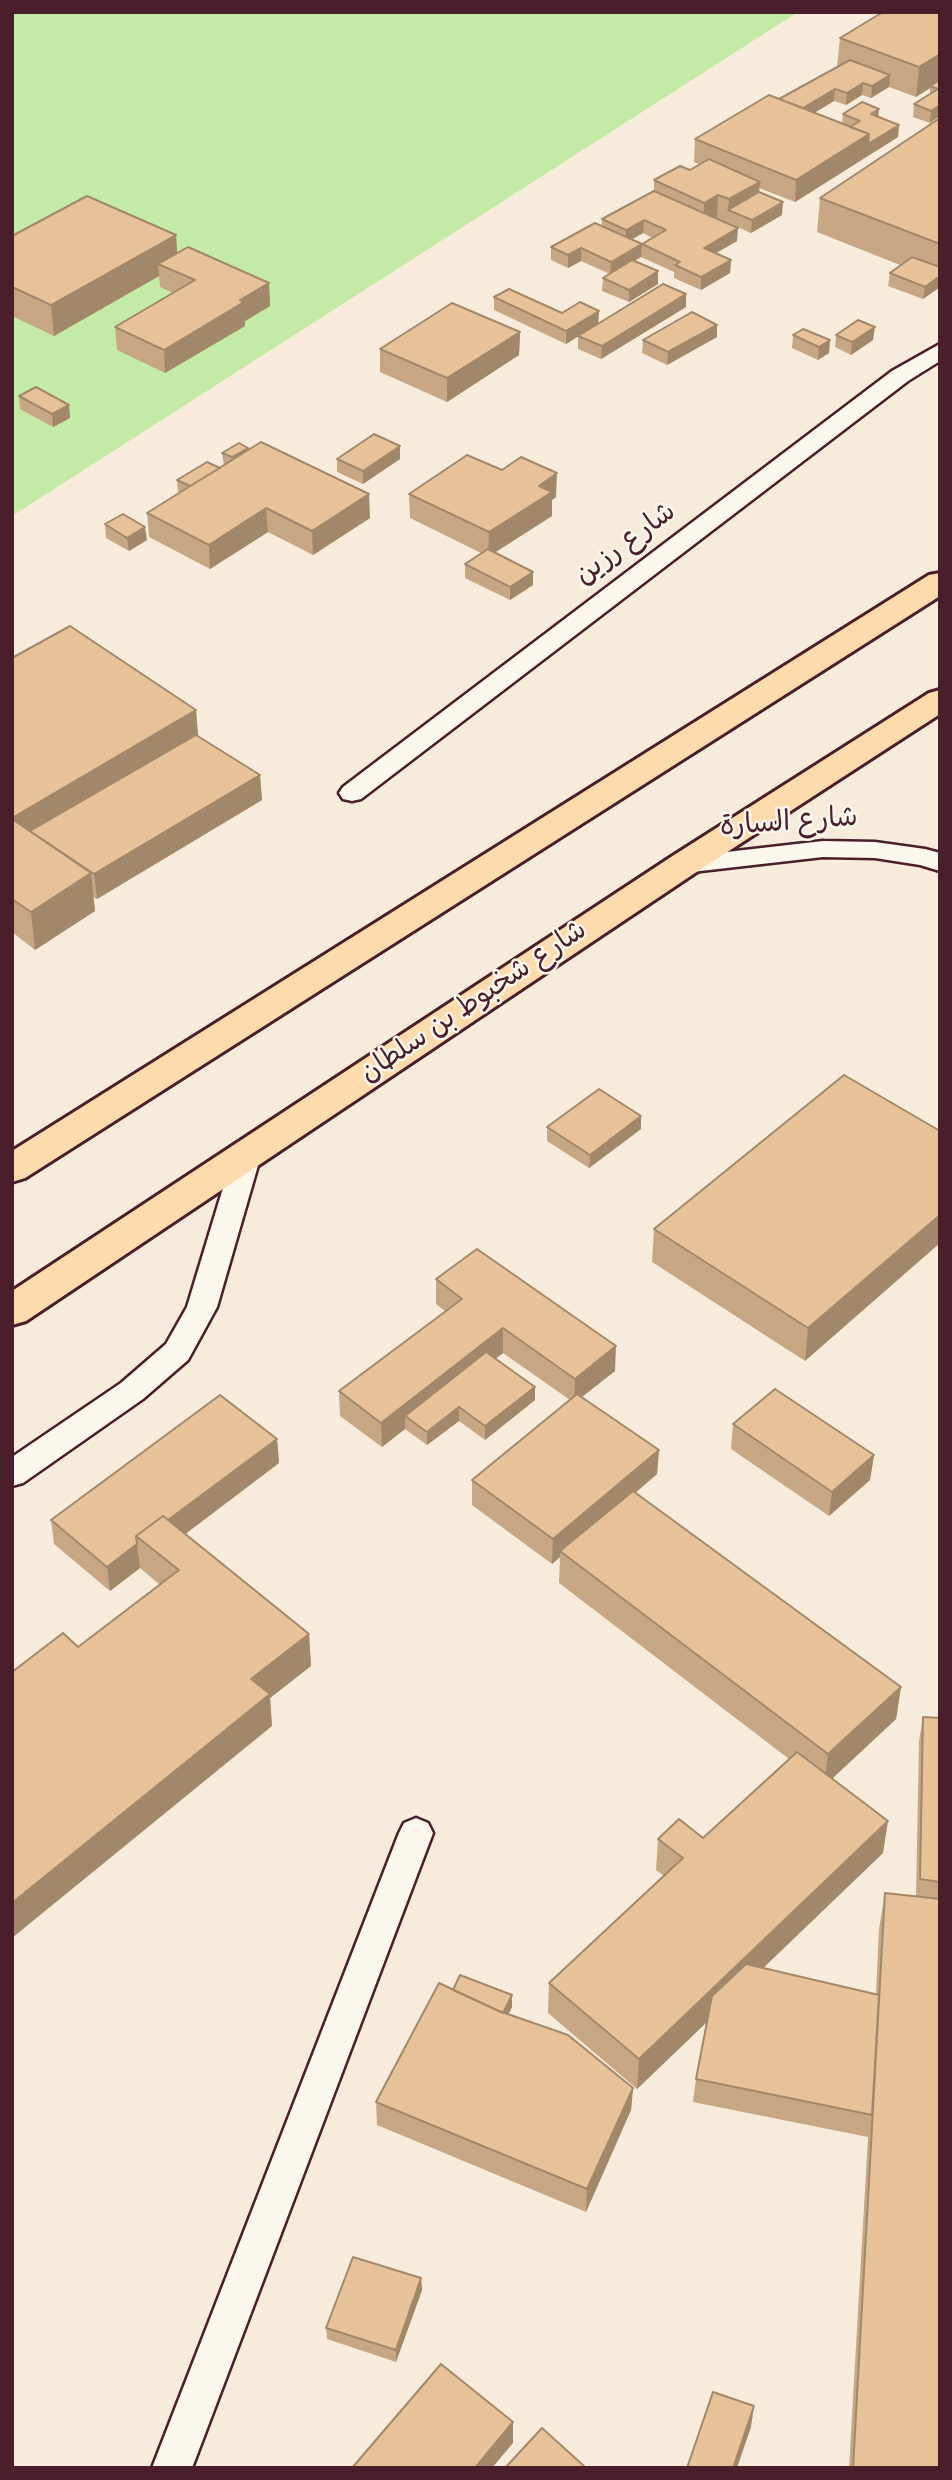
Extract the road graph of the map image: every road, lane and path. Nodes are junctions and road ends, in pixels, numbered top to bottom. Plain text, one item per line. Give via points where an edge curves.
1 (940, 351) edge
2 (940, 582) edge
3 (940, 700) edge
4 (352, 793) dead end
5 (940, 863) edge
6 (683, 865) junction
7 (247, 1155) junction
8 (12, 1169) edge
9 (12, 1311) edge
10 (12, 1474) edge
11 (416, 1833) dead end
12 (172, 2468) edge

1 - 4 lane, شارع رزين via 900,376
2 - 8 main road
3 - 6 main road, شارع شخبوط بن سلطان
5 - 6 lane, شارع السارة via 875,850 824,849
6 - 7 main road, شارع شخبوط بن سلطان
7 - 9 main road, شارع شخبوط بن سلطان
7 - 10 lane via 202,1307 177,1352 132,1391
11 - 12 lane

